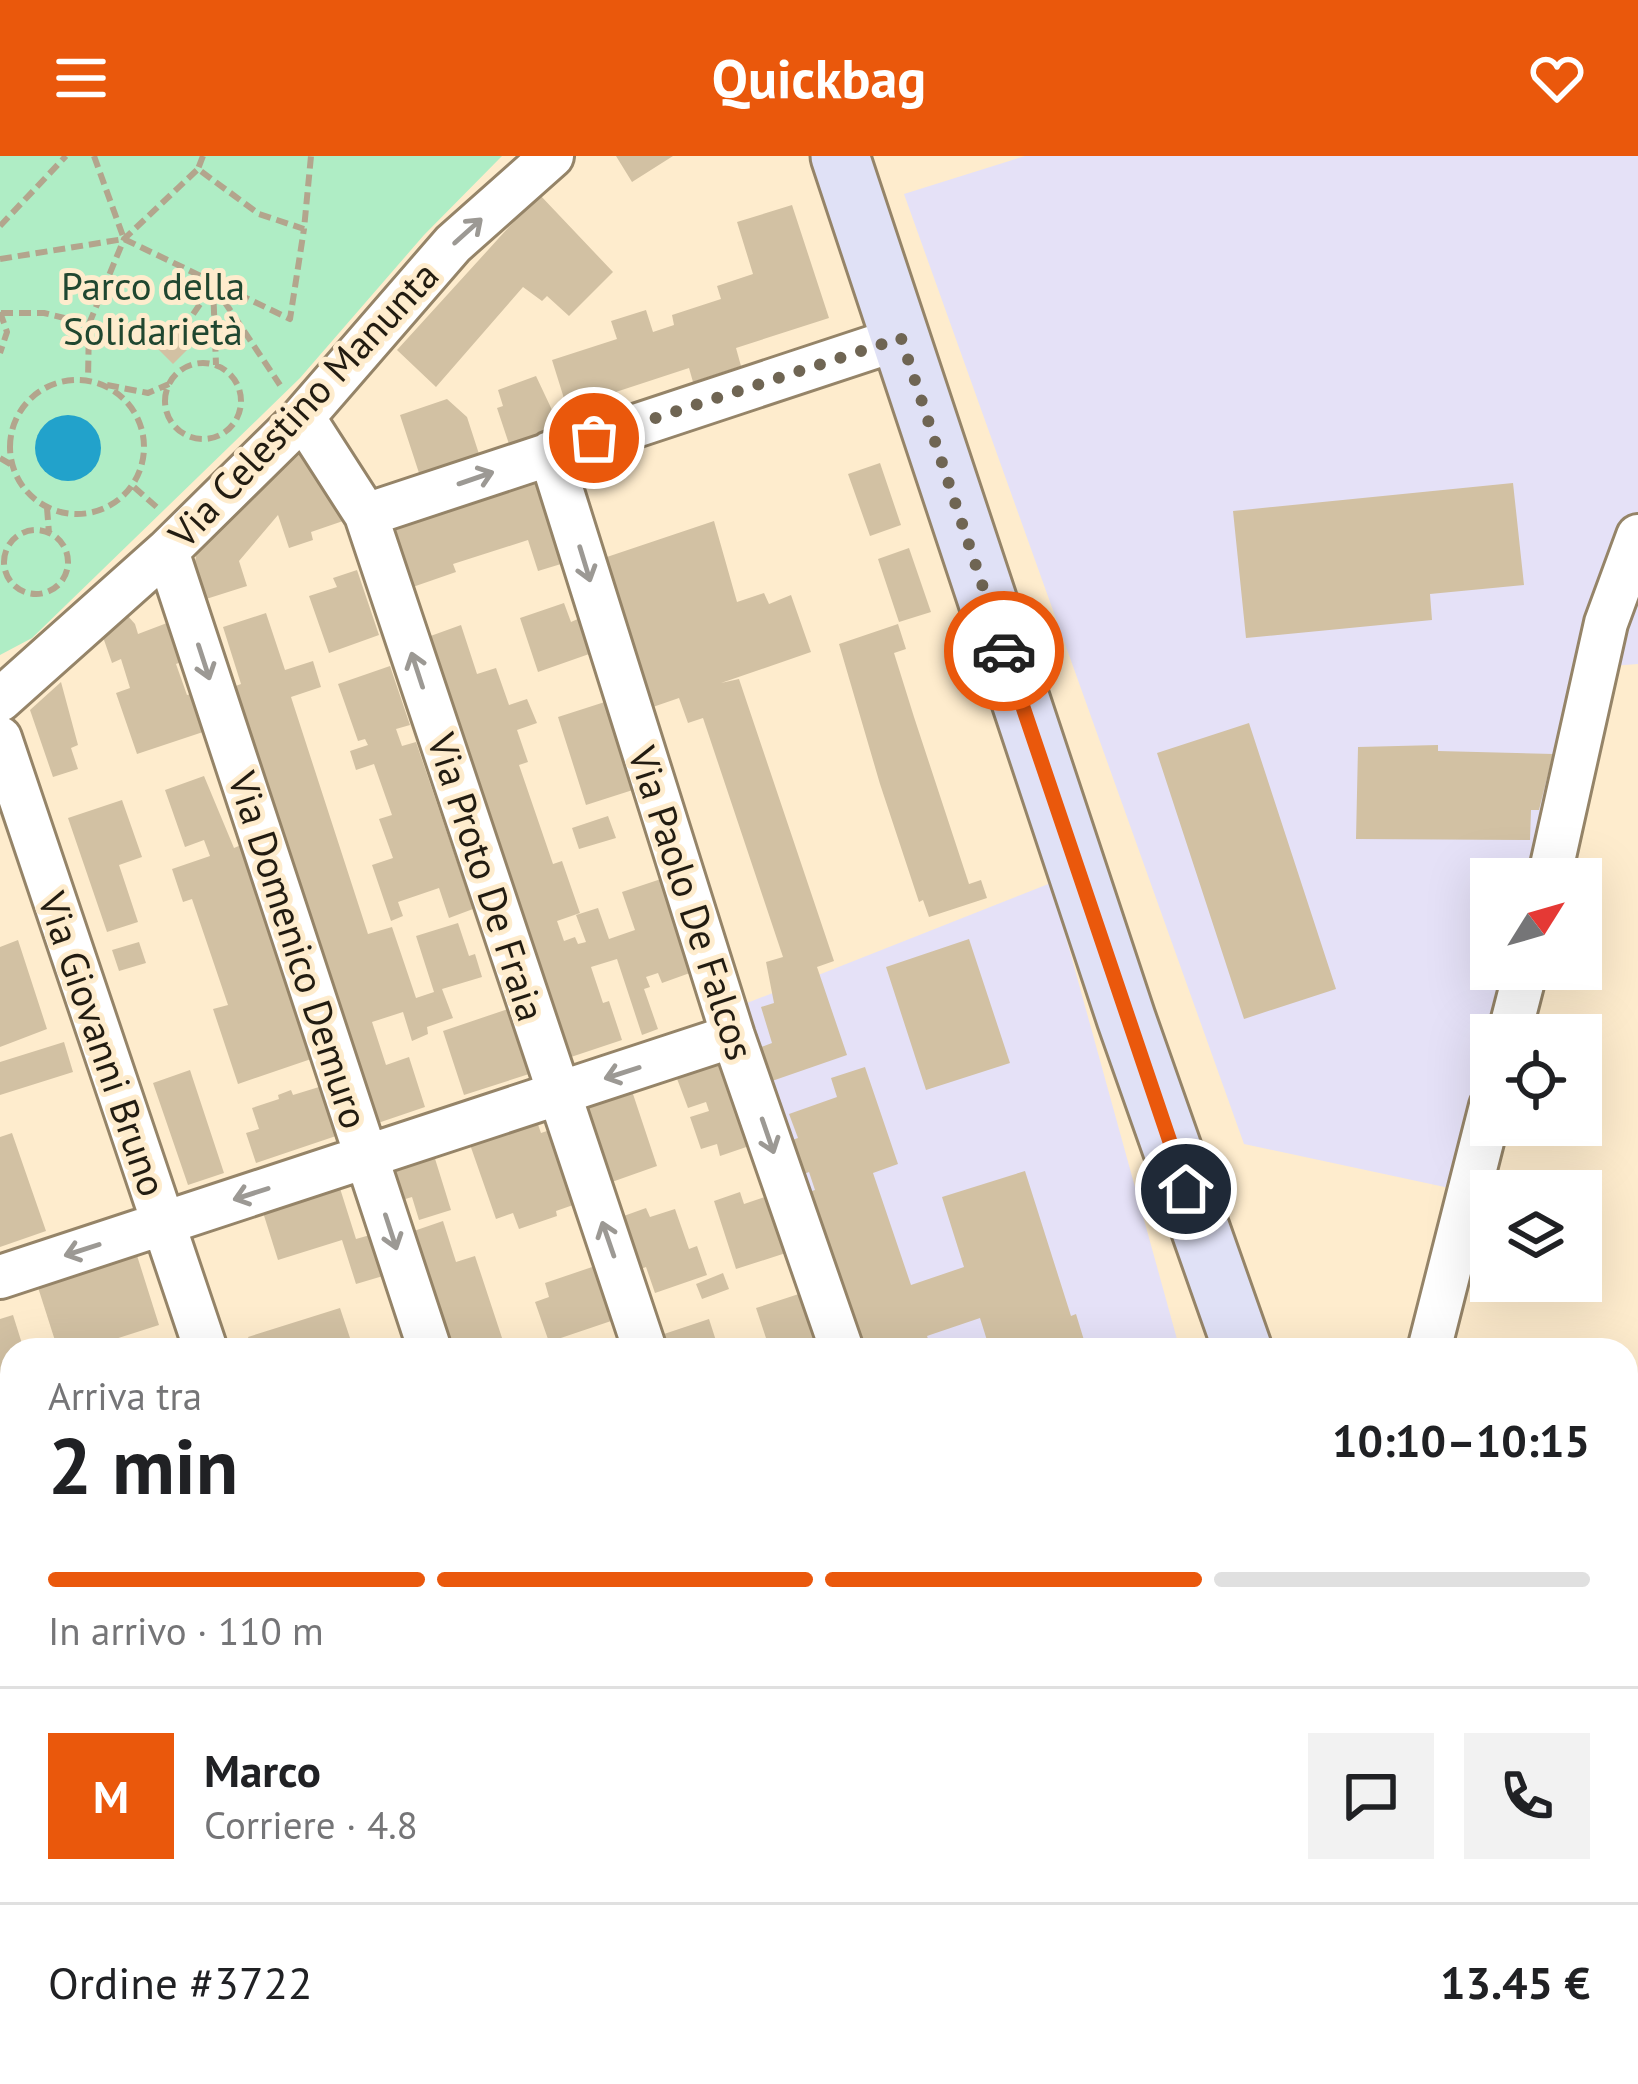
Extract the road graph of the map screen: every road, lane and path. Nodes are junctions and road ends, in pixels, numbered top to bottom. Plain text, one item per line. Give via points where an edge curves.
1 (66, 156) edge
2 (94, 156) edge
3 (203, 156) edge
4 (310, 156) edge
5 (552, 156) edge
6 (840, 156) edge
7 (198, 170) junction
8 (0, 226) edge
9 (304, 229) junction
10 (124, 239) junction
11 (0, 259) edge
12 (213, 285) junction
13 (0, 313) edge
14 (88, 324) junction
15 (183, 329) dead end
16 (901, 338) junction
17 (0, 352) edge
18 (216, 365) junction
19 (87, 380) junction
20 (170, 383) junction
21 (303, 417) junction
22 (550, 453) junction
23 (0, 458) edge
24 (12, 465) junction
25 (0, 469) edge
26 (47, 508) junction
27 (366, 515) junction
28 (49, 533) junction
29 (1638, 536) edge
30 (167, 551) junction
31 (0, 700) edge
32 (0, 738) edge
33 (1554, 858) edge
34 (733, 1036) junction
35 (559, 1094) junction
36 (1481, 1146) edge
37 (366, 1156) junction
38 (1186, 1189) junction
39 (163, 1223) junction
40 (0, 1277) edge
41 (202, 1338) edge
42 (426, 1338) edge
43 (641, 1338) edge
44 (838, 1338) edge
45 (1205, 1338) edge
46 (1239, 1338) edge
47 (1432, 1338) edge

1 - 8 path
2 - 10 path
3 - 7 path
4 - 9 path
21 -> 5 street, Via Celestino Manunta via 453,244
6 - 16 main road
7 - 9 path via 259,214
7 - 10 path
9 - 12 path via 290,319
10 - 11 path
10 - 12 path
10 - 14 path
12 - 15 path
12 - 18 path
12 - 21 path
13 - 14 path
13 - 17 path via 8,332
14 - 19 path
16 - 22 street
16 - 38 main road
18 - 20 path via 190,365
18 - 20 path via 234,380 242,402 235,422 216,437 178,430 166,412
19 - 20 path via 148,393
19 - 24 path via 34,394 15,420
19 - 26 path via 128,403 143,432 139,476 104,509 79,515
21 - 27 street, Via Proto De Fraia
21 - 30 street, Via Celestino Manunta
27 -> 22 street
22 -> 34 street, Via Paolo De Falcos
23 - 24 path
24 - 25 path
24 - 26 path
26 - 28 path
35 -> 27 street, Via Proto De Fraia
28 - 28 path via 65,548 67,571 49,592 27,593 10,581 4,555 19,535
29 - 33 street via 1606,623
30 - 31 street, Via Celestino Manunta
30 -> 37 street, Via Domenico Demuro
32 - 39 street, Via Giovanni Bruno
34 -> 35 street
34 -> 44 street, Via Paolo De Falcos
35 - 37 street
43 -> 35 street, Via Proto De Fraia
36 - 47 street
37 -> 39 street
37 -> 42 street, Via Domenico Demuro
38 - 45 main road
38 - 46 main road
39 -> 40 street
39 - 41 street, Via Giovanni Bruno

